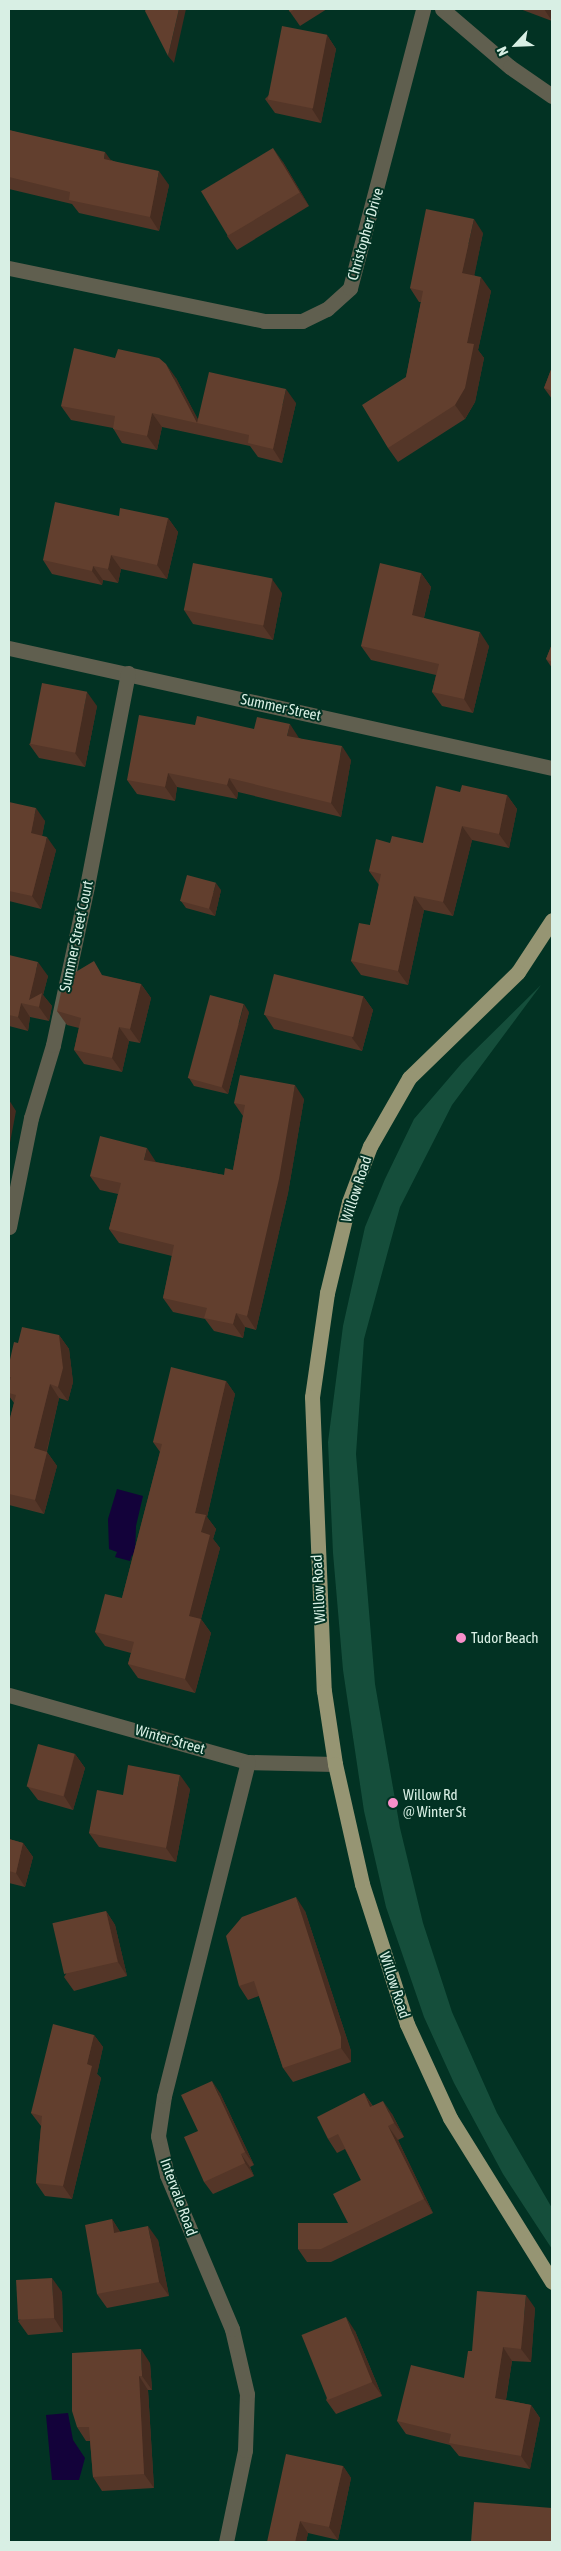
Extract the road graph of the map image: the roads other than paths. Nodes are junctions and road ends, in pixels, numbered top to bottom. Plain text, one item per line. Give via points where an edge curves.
1 (423, 9) edge
2 (442, 9) edge
3 (552, 96) edge
4 (9, 268) edge
5 (9, 648) edge
6 (128, 673) junction
7 (552, 768) edge
8 (552, 920) edge
9 (9, 1227) edge
10 (9, 1695) edge
11 (248, 1762) junction
12 (335, 1764) junction
13 (552, 2282) edge
14 (226, 2542) edge

1 - 4 street, Christopher Drive via 350,288 327,309 302,321 264,321
2 - 3 street via 510,67
5 - 6 street, Summer Street
6 - 7 street, Summer Street
6 - 9 street, Summer Street Court via 85,895 52,1045 31,1118
8 - 12 main road, Willow Road via 518,972 409,1078 370,1146 349,1202 327,1293 312,1397 324,1691
10 - 11 street, Winter Street
11 - 12 street, Winter Street
11 - 14 street, Intervale Road via 164,2096 158,2136 167,2175 232,2329 247,2394 245,2450
12 - 13 main road, Willow Road via 362,1884 407,2024 450,2118

